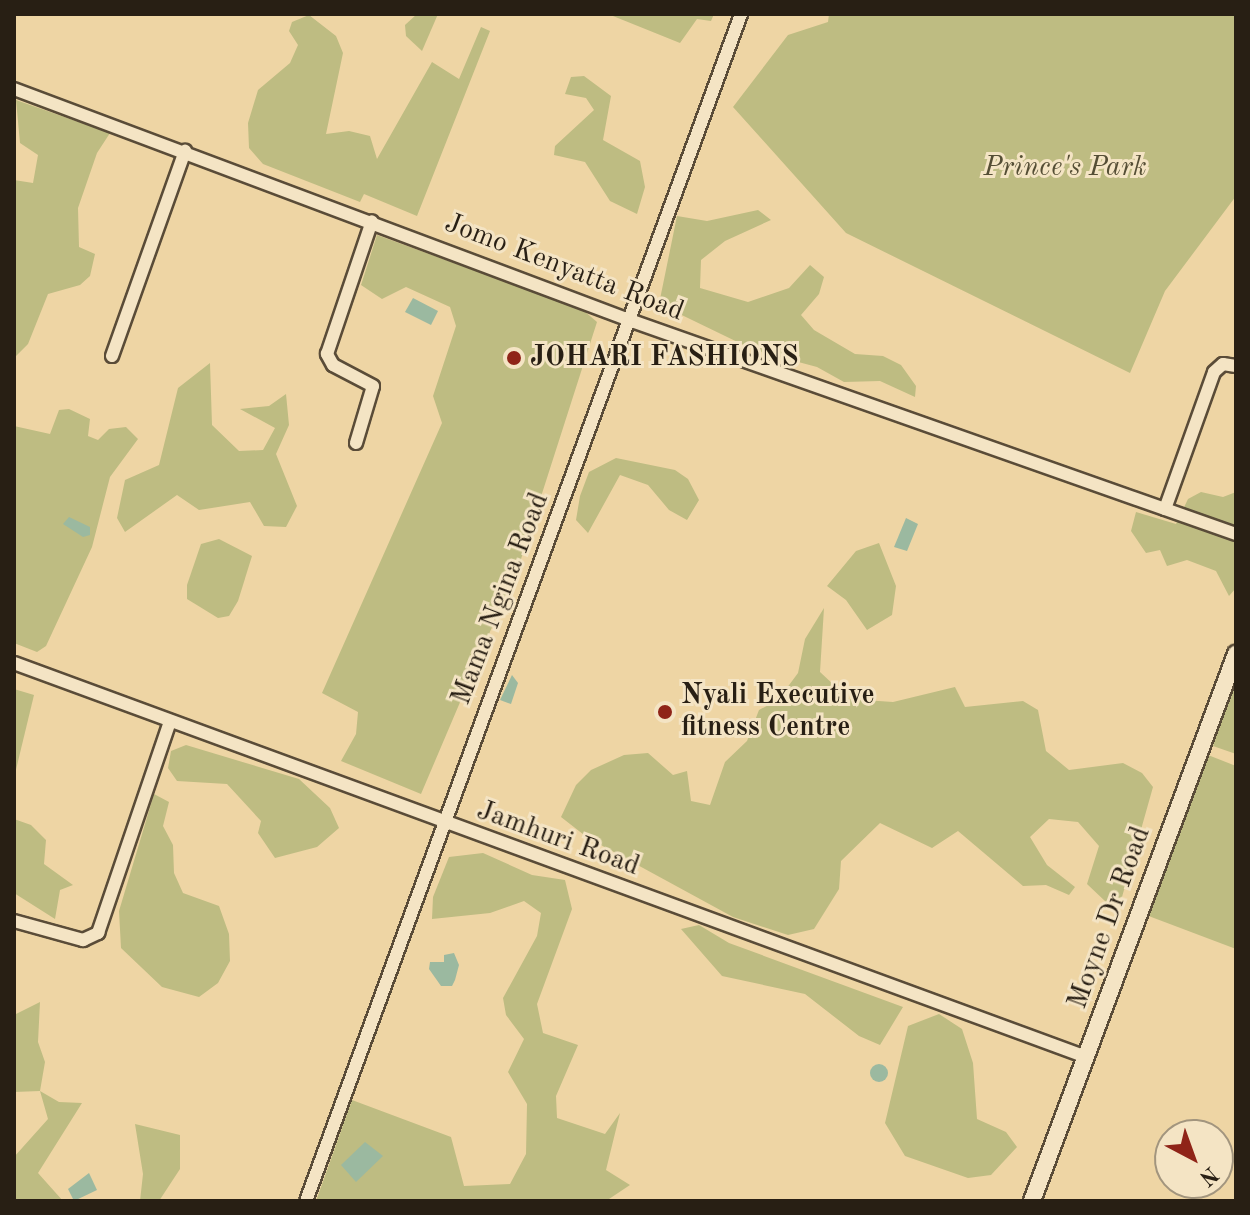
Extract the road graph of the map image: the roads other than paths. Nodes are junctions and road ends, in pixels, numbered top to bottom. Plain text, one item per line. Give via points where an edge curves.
1 (741, 14) edge
2 (14, 89) edge
3 (185, 151) junction
4 (372, 221) junction
5 (632, 321) junction
6 (112, 356) dead end
7 (1236, 366) edge
8 (356, 443) dead end
9 (1165, 509) junction
10 (1236, 534) edge
11 (1236, 654) edge
12 (14, 663) edge
13 (170, 722) junction
14 (443, 822) junction
15 (14, 921) edge
16 (1086, 1057) junction
17 (306, 1201) edge
18 (1032, 1201) edge

1 - 5 street, Mama Ngina Road
2 - 3 street, Jomo Kenyatta Road
3 - 4 street, Jomo Kenyatta Road
3 - 6 street
4 - 5 street, Jomo Kenyatta Road
4 - 8 street via 327,354 333,365 373,386
5 - 9 street, Jomo Kenyatta Road
5 - 14 street, Mama Ngina Road
7 - 9 street via 1223,364 1214,372
9 - 10 street, Jomo Kenyatta Road
11 - 16 main road, Moyne Dr Road
12 - 13 street, Jamhuri Road
13 - 14 street, Jamhuri Road
13 - 15 street via 98,933 83,940
14 - 16 street, Jamhuri Road
14 - 17 street, Mama Ngina Road
16 - 18 main road, Moyne Dr Road

